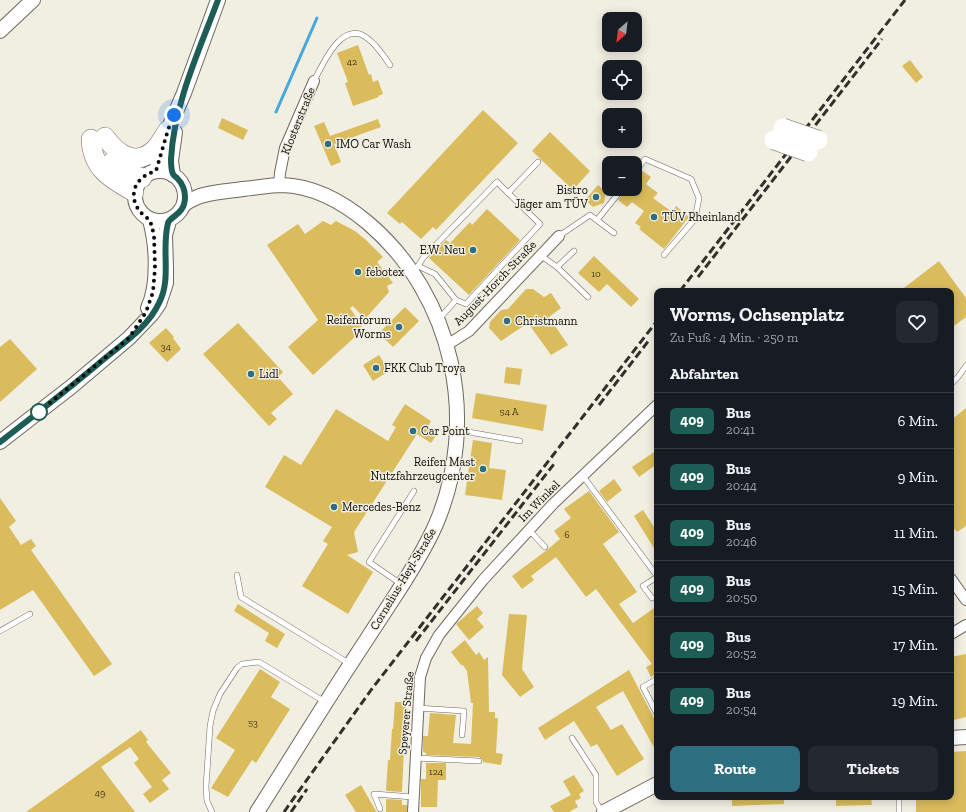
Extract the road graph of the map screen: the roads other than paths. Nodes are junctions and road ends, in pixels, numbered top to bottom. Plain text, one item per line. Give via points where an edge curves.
1 (22, 0) edge
2 (33, 0) edge
3 (218, 0) edge
4 (0, 20) edge
5 (0, 31) edge
6 (390, 64) dead end
7 (314, 81) joint
8 (184, 93) junction
9 (168, 130) junction
10 (778, 134) dead end
11 (813, 146) dead end
12 (538, 162) dead end
13 (642, 163) edge
14 (144, 180) junction
15 (178, 180) junction
16 (279, 185) junction
17 (233, 190) junction
18 (508, 192) junction
19 (616, 196) edge
20 (184, 204) junction
21 (150, 220) junction
22 (169, 220) junction
23 (597, 220) junction
24 (614, 233) dead end
25 (559, 236) joint
26 (574, 251) dead end
27 (540, 255) junction
28 (664, 255) dead end
29 (557, 267) junction
30 (415, 269) junction
31 (588, 297) dead end
32 (456, 300) junction
33 (437, 320) junction
34 (134, 334) junction
35 (447, 345) junction
36 (966, 366) edge
37 (954, 381) edge
38 (654, 408) edge
39 (457, 430) junction
40 (520, 441) dead end
41 (0, 442) edge
42 (583, 476) junction
43 (414, 491) dead end
44 (529, 530) junction
45 (545, 547) dead end
46 (654, 572) edge
47 (237, 575) dead end
48 (654, 578) edge
49 (954, 583) edge
50 (402, 585) junction
51 (652, 598) dead end
52 (966, 600) edge
53 (30, 614) dead end
54 (448, 623) joint
55 (966, 625) edge
56 (0, 632) edge
57 (954, 632) edge
58 (350, 664) junction
59 (654, 681) edge
60 (326, 702) junction
61 (417, 708) junction
62 (654, 708) edge
63 (462, 735) dead end
64 (572, 738) dead end
65 (954, 738) edge
66 (966, 738) edge
67 (415, 758) junction
68 (479, 762) dead end
69 (654, 786) edge
70 (413, 797) junction
71 (899, 800) edge
72 (380, 809) dead end
73 (212, 812) edge
74 (257, 812) edge
75 (413, 812) edge
76 (603, 812) edge
77 (899, 812) edge

1 - 4 main road
2 - 5 main road
3 - 8 main road
6 - 7 lane via 367,37 352,33 335,45
7 - 16 street, Klosterstraße via 285,148
8 - 9 main road
8 - 15 main road via 171,161
9 - 14 main road
9 - 14 highway via 150,154 136,159 129,158 98,138 116,166
10 - 11 highway, bridge
12 - 18 lane
13 - 28 lane via 645,159 691,179 699,198 695,219
14 - 15 main road via 162,171
14 - 21 main road via 134,200 137,209
15 - 17 main road, Cornelius-Heyl-Straße
15 - 20 main road via 185,197
16 - 17 main road, Cornelius-Heyl-Straße
16 - 30 main road, Cornelius-Heyl-Straße via 312,190 344,205 370,224
17 - 20 main road, Cornelius-Heyl-Straße via 200,196
18 - 30 lane via 497,182
18 - 32 lane via 540,224 466,304
19 - 23 lane
20 - 22 main road via 177,216
21 - 22 main road
21 - 34 main road via 154,235 153,292
22 - 34 main road via 165,235 166,283 163,294 159,304
23 - 24 lane
23 - 25 lane via 590,215
25 - 27 street, August-Horch-Straße
26 - 29 lane
27 - 29 lane
27 - 35 street, August-Horch-Straße via 469,331
29 - 31 lane
30 - 32 lane via 435,274
30 - 33 main road, Cornelius-Heyl-Straße
32 - 33 lane
33 - 35 main road, Cornelius-Heyl-Straße
34 - 41 main road
35 - 39 main road, Cornelius-Heyl-Straße via 455,387
36 - 37 lane
38 - 42 street, Im Winkel
39 - 40 lane
39 - 50 main road, Cornelius-Heyl-Straße via 453,472 438,517
42 - 44 street, Im Winkel
42 - 46 lane
43 - 50 lane via 370,562
44 - 45 lane
44 - 54 street, Im Winkel via 487,574
47 - 58 lane via 242,597
48 - 51 lane via 643,586
49 - 52 street
50 - 58 main road, Cornelius-Heyl-Straße
53 - 56 lane
54 - 61 street, Speyerer Straße via 426,658 420,677
55 - 57 street
58 - 60 main road, Cornelius-Heyl-Straße
59 - 62 lane via 643,687
60 - 73 lane via 259,662 242,664 220,694 213,711 206,787 207,801
60 - 74 main road, Cornelius-Heyl-Straße
61 - 63 lane via 464,711
61 - 67 street, Speyerer Straße
64 - 76 lane via 596,775 596,802
65 - 66 main road
67 - 68 lane
67 - 70 street, Speyerer Straße
69 - 76 main road
70 - 72 lane via 374,794
70 - 75 street, Speyerer Straße
71 - 77 lane

